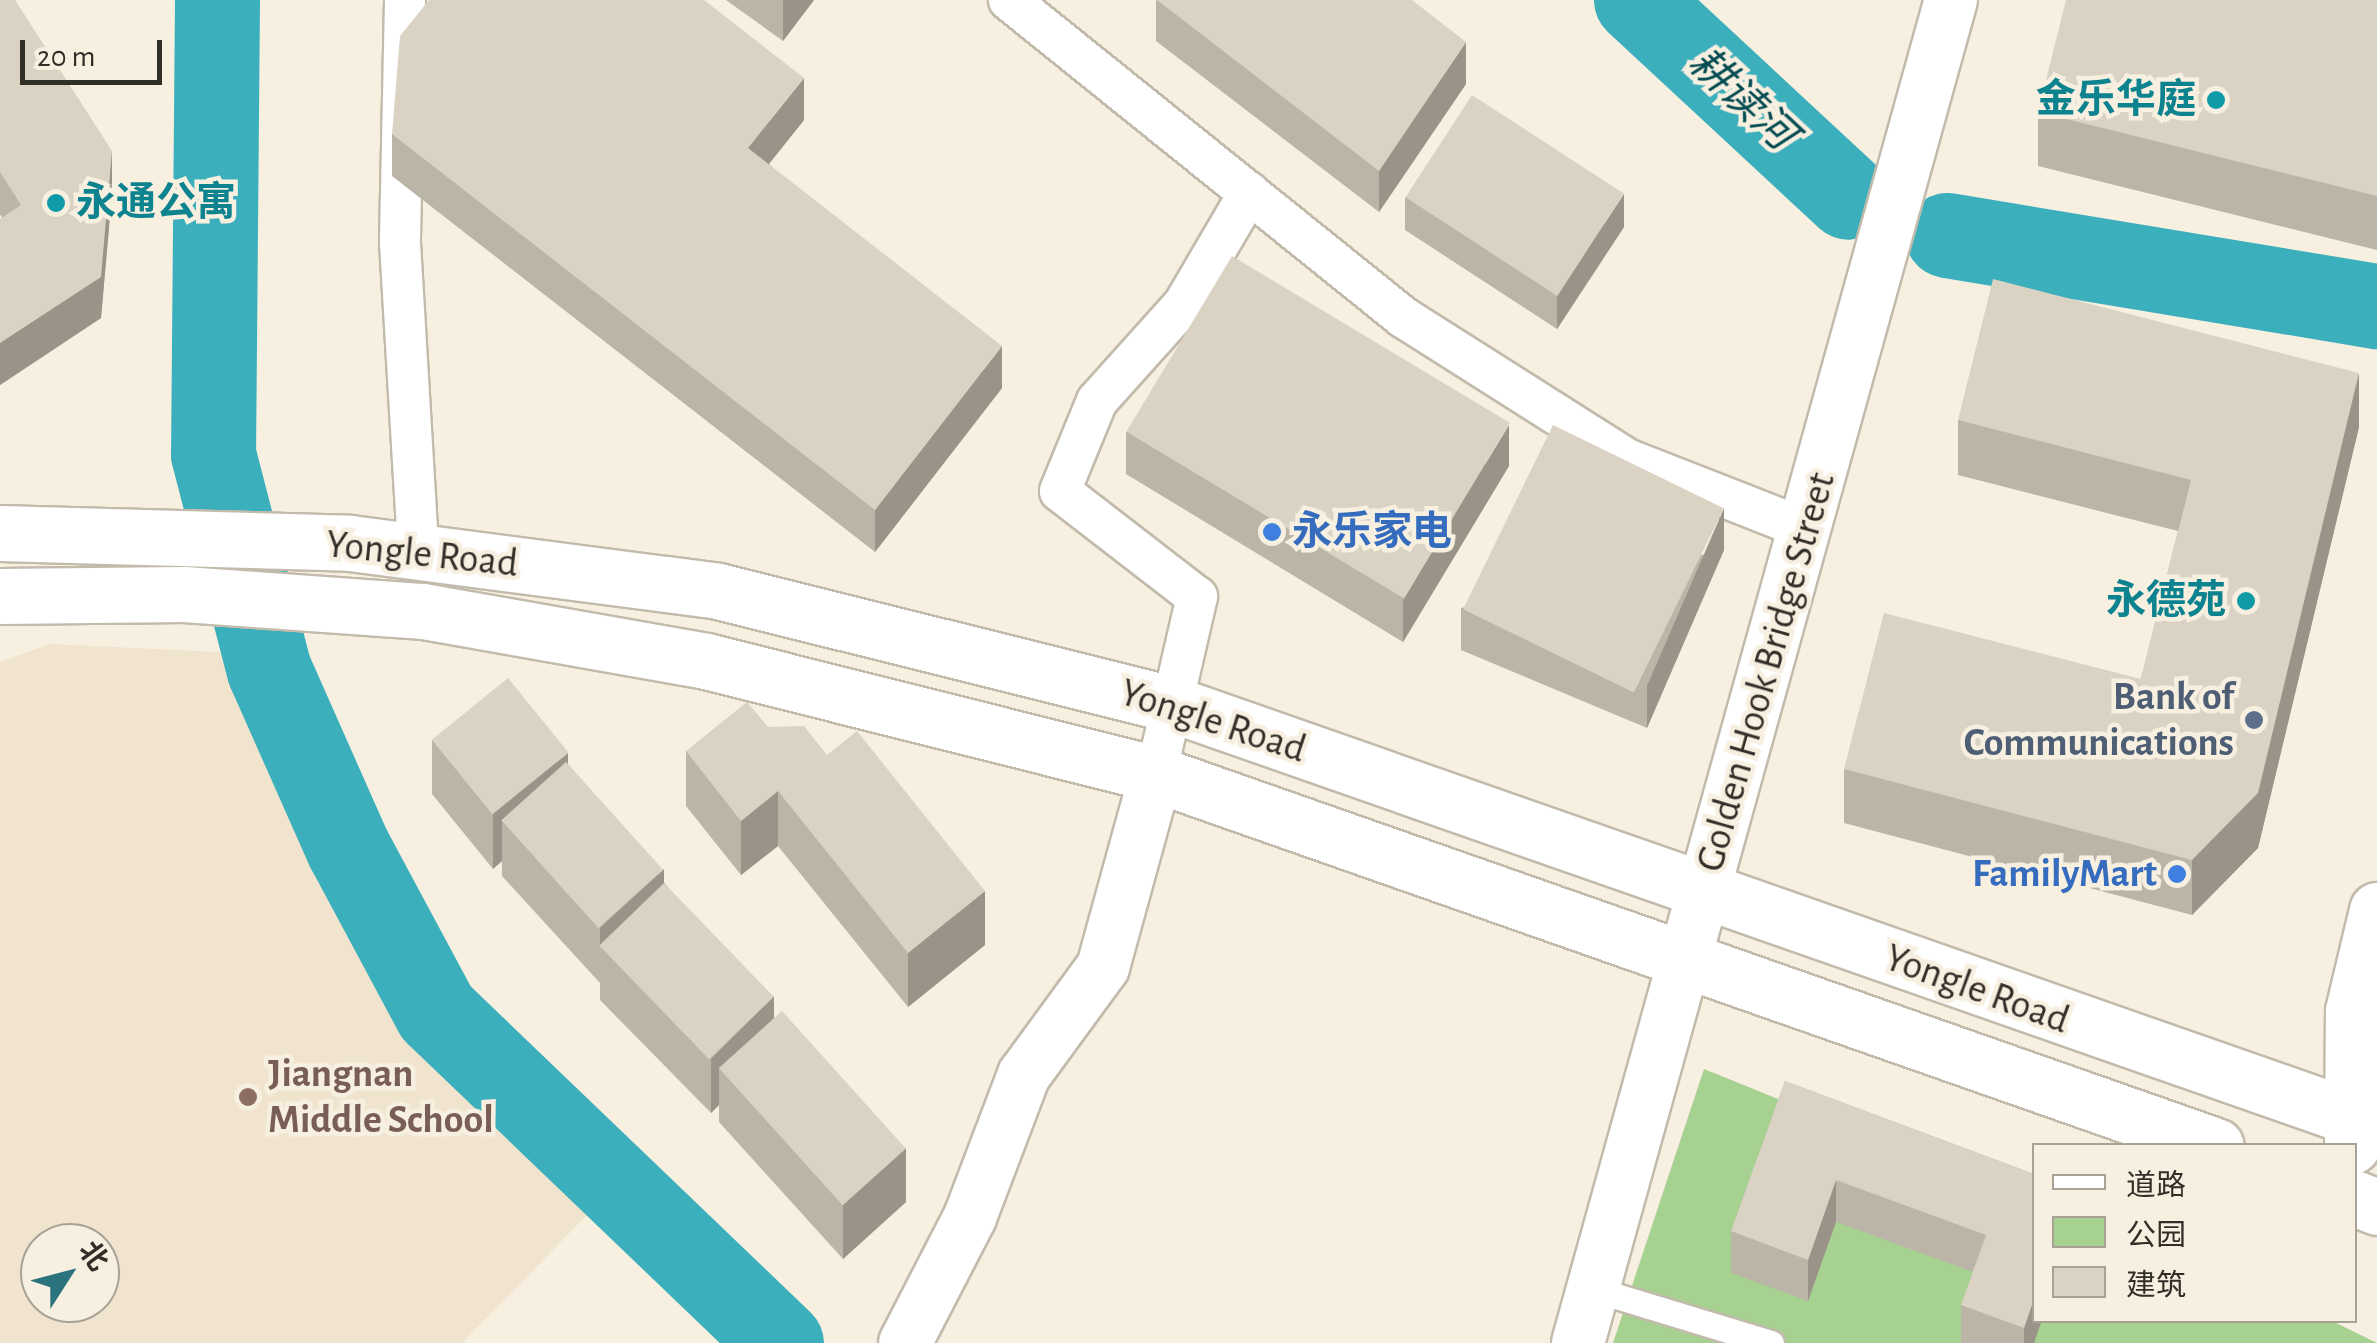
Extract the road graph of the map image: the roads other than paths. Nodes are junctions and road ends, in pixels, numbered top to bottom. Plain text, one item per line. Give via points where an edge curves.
1 (404, 0) edge
2 (1009, 0) edge
3 (1951, 0) edge
4 (1248, 193) junction
5 (1806, 529) junction
6 (0, 533) edge
7 (418, 550) junction
8 (0, 596) edge
9 (1176, 704) junction
10 (1156, 774) junction
11 (1704, 891) junction
12 (2377, 910) edge
13 (1690, 957) junction
14 (2365, 1132) edge
15 (2208, 1143) edge
16 (2357, 1178) edge
17 (1593, 1289) junction
18 (905, 1343) edge
19 (1578, 1343) edge
20 (1771, 1343) edge

1 - 7 street via 400,243
2 - 4 street
3 - 5 street, Golden Hook Bridge Street
4 - 5 street via 1402,317 1628,459
4 - 9 street via 1184,304 1097,401 1060,491 1197,597
5 - 11 street, Golden Hook Bridge Street
6 - 7 main road, Yongle Road via 205,536
7 - 9 main road, Yongle Road via 718,590
8 - 10 main road, Yongle Road via 220,596 424,611 706,661
9 - 10 street
9 - 11 main road, Yongle Road
10 - 13 main road, Yongle Road
10 - 18 street via 1102,967 1024,1075 970,1217
11 - 13 street, Golden Hook Bridge Street
11 - 14 main road, Yongle Road
12 - 14 main road via 2354,1011
13 - 15 main road, Yongle Road
13 - 17 street, Golden Hook Bridge Street
14 - 16 main road
17 - 19 street, Golden Hook Bridge Street
17 - 20 lane

